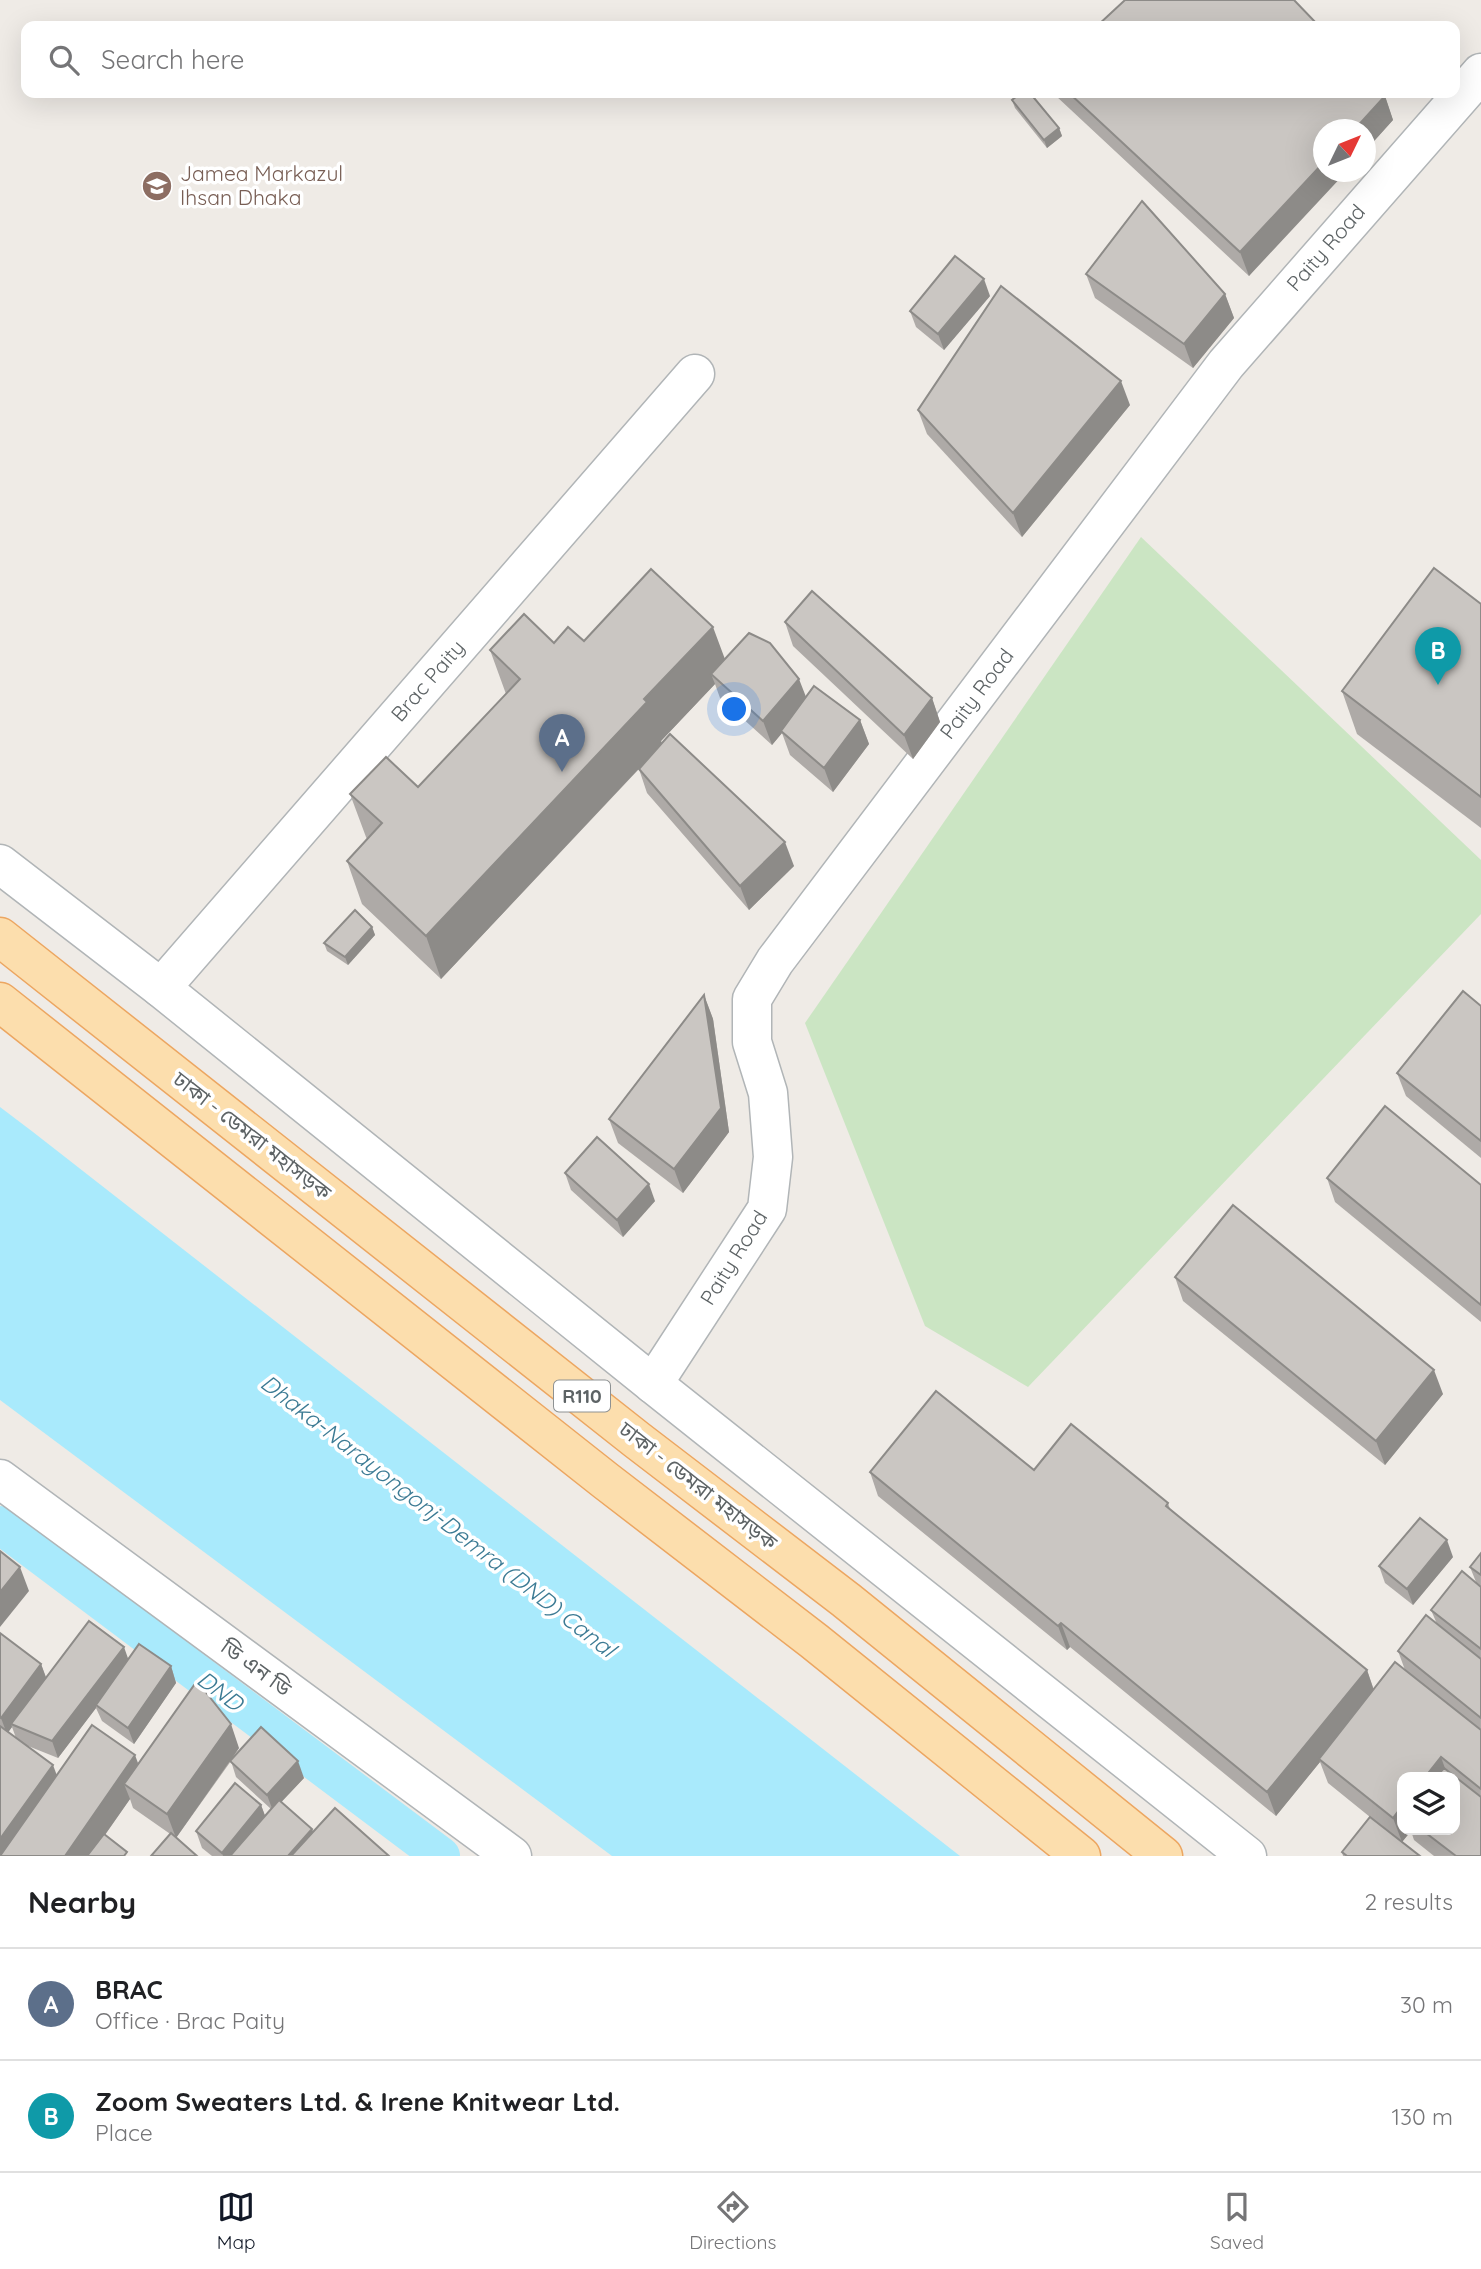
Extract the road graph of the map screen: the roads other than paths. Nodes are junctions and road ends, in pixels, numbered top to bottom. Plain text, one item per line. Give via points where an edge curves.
1 (1481, 73) edge
2 (1460, 97) edge
3 (1459, 98) edge
4 (695, 374) dead end
5 (0, 864) edge
6 (0, 937) edge
7 (161, 988) junction
8 (0, 1002) edge
9 (653, 1384) junction
10 (0, 1479) edge
11 (512, 1856) edge
12 (1081, 1856) edge
13 (1163, 1856) edge
14 (1247, 1856) edge

1 - 2 street, Paity Road
3 - 9 street, Paity Road via 1226,364 775,961 752,999 752,1042 768,1093 773,1157 767,1209
4 - 7 street, Brac Paity
5 - 7 street
6 - 13 main road, ঢাকা - ডেমরা মহাসড়ক / R110 via 846,1600
7 - 9 street
8 - 12 main road, R110 via 814,1640
9 - 14 street
10 - 11 street, ডি এন ডি

